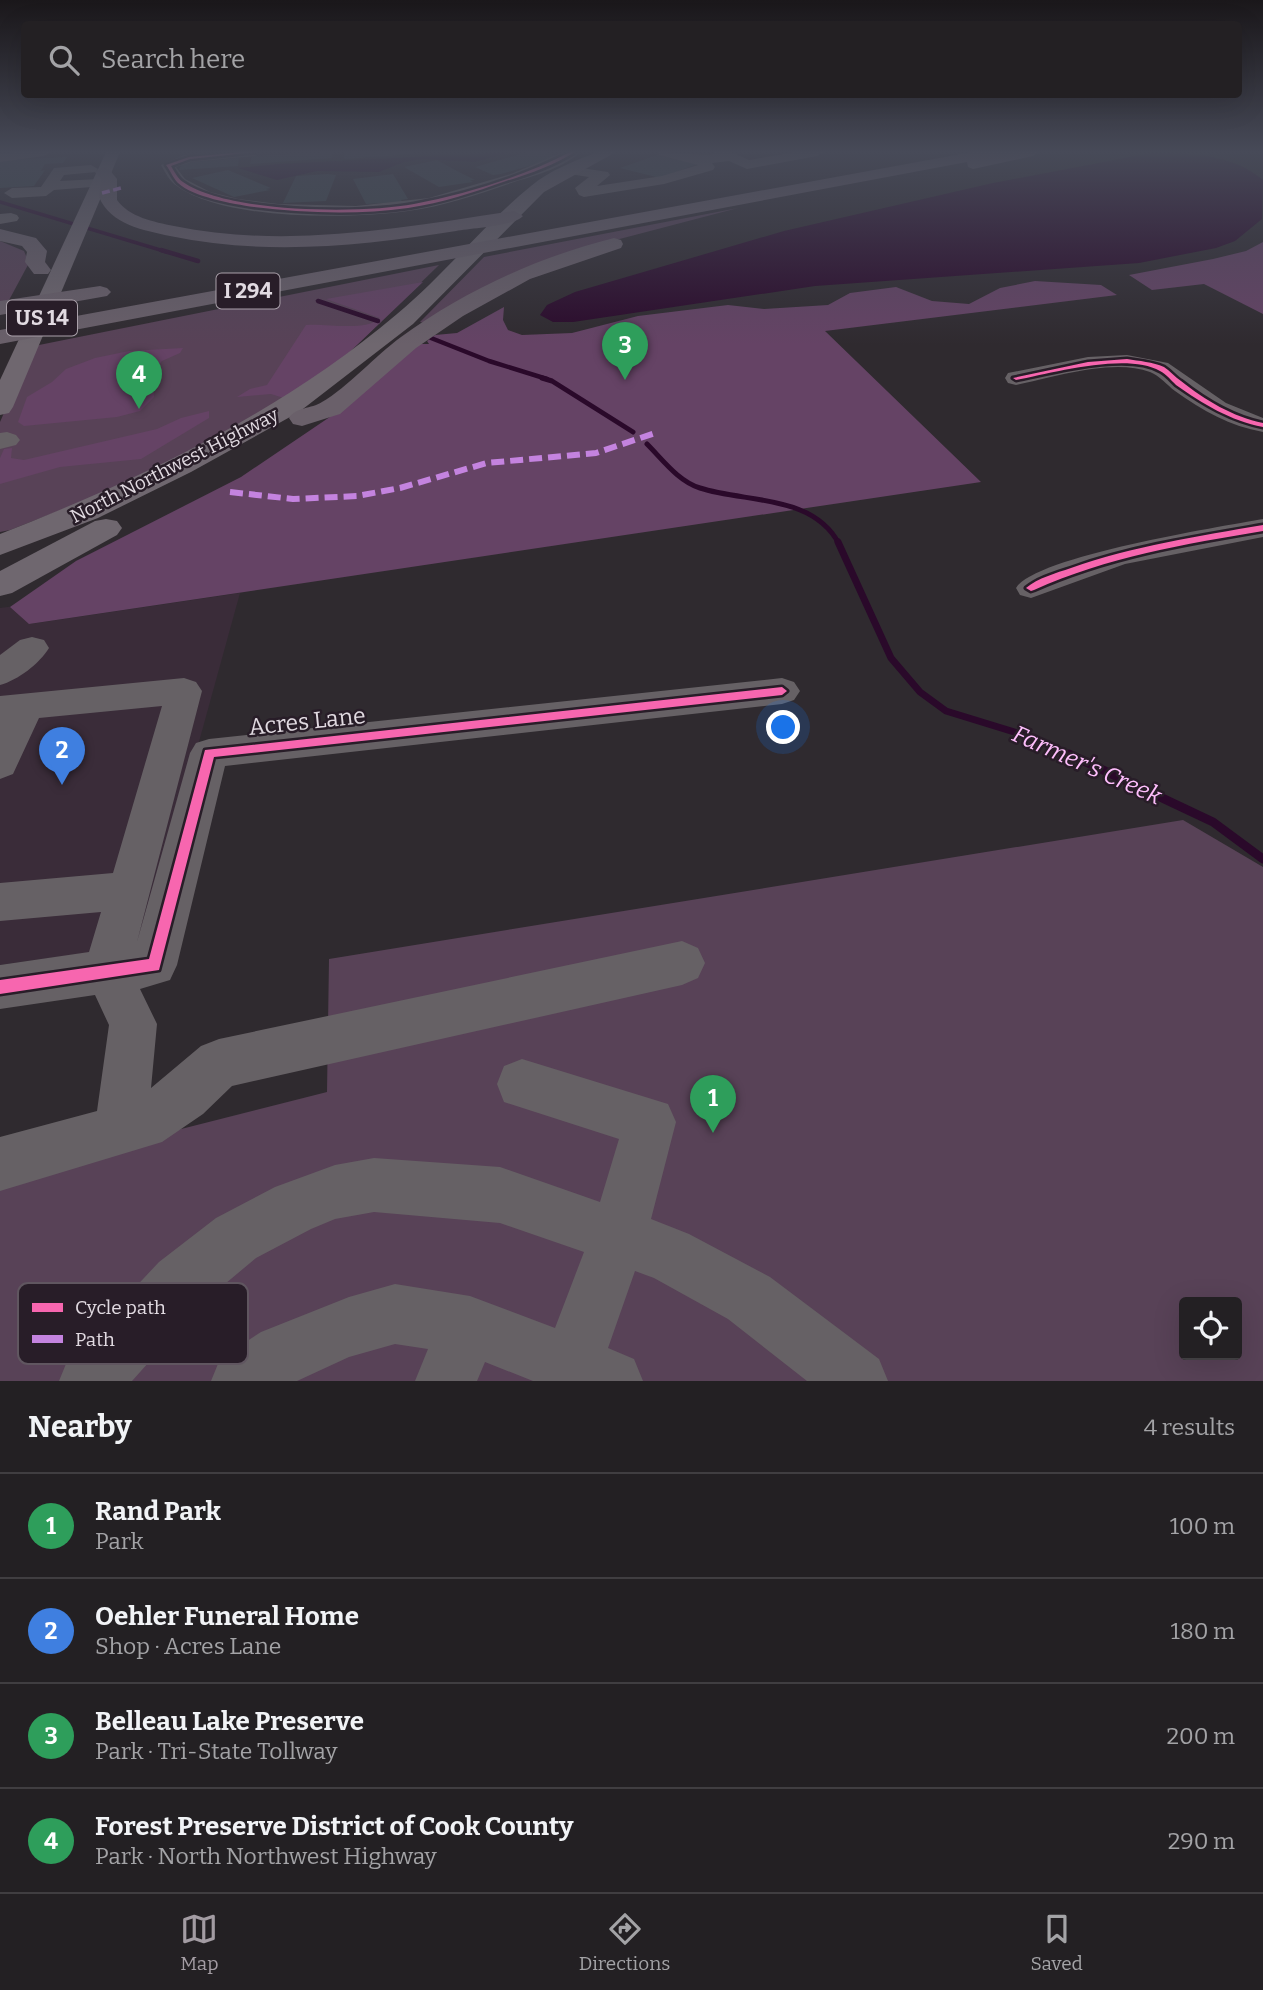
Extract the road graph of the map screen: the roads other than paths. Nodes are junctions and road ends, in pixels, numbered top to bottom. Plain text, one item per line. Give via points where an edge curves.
1 (76, 216) edge
2 (128, 216) edge
3 (509, 216) edge
4 (530, 216) edge
5 (648, 216) edge
6 (720, 216) edge
7 (73, 223) junction
8 (477, 227) junction
9 (0, 236) edge
10 (41, 270) junction
11 (211, 278) dead end
12 (240, 284) junction
13 (121, 288) dead end
14 (1, 311) edge
15 (51, 318) junction
16 (405, 318) junction
17 (0, 337) edge
18 (0, 349) edge
19 (1016, 378) dead end
20 (0, 407) edge
21 (302, 418) junction
22 (1263, 425) edge
23 (194, 481) junction
24 (87, 512) junction
25 (1263, 528) edge
26 (0, 536) edge
27 (0, 545) edge
28 (0, 564) edge
29 (0, 585) edge
30 (1031, 588) dead end
31 (32, 649) dead end
32 (0, 673) edge
33 (782, 691) dead end
34 (13, 707) edge
35 (0, 764) edge
36 (129, 891) junction
37 (0, 902) edge
38 (682, 963) dead end
39 (107, 971) junction
40 (0, 987) edge
41 (522, 1084) dead end
42 (121, 1130) junction
43 (0, 1164) edge
44 (618, 1237) junction
45 (180, 1283) edge
46 (470, 1326) junction
47 (106, 1364) edge
48 (583, 1376) edge
49 (90, 1381) edge
50 (242, 1381) edge
51 (446, 1381) edge
52 (857, 1381) edge

1 - 7 main road, US 14
2 - 8 highway via 145,225 204,237 275,242
3 - 16 main road, North Northwest Highway
4 - 8 highway, I 294
5 - 12 highway, I 294 via 450,253
6 - 21 highway via 678,225 523,275 455,311 408,343 331,408
7 - 10 main road, US 14
7 - 20 main road, US 14 via 58,281
8 - 12 highway, I 294
9 - 10 highway via 29,242 37,251
10 - 18 main road, US 14
11 - 12 highway
12 - 15 highway, I 294
12 - 15 highway via 188,310
13 - 15 highway
14 - 15 highway, I 294
15 - 17 highway, I 294
15 - 18 highway
16 - 21 main road, North Northwest Highway via 386,349
16 - 24 main road, North Northwest Highway via 279,414
19 - 22 street via 1110,362 1143,363 1162,369 1237,419
21 - 23 main road, North Northwest Highway
23 - 28 main road, North Northwest Highway
23 - 29 main road
24 - 26 main road
24 - 27 main road, North Northwest Highway
25 - 30 street via 1066,571
31 - 32 street
33 - 39 street, Acres Lane via 209,753 154,965
34 - 35 street
34 - 36 street via 184,691
36 - 37 street
36 - 39 street
38 - 42 street via 219,1064 185,1096 144,1124
39 - 40 street, Acres Lane
39 - 42 street via 133,1024
41 - 44 street via 650,1122
42 - 43 street
44 - 45 street via 500,1195 374,1185 335,1192 295,1207 236,1238
44 - 48 street
44 - 52 street via 669,1254 749,1298
46 - 48 street
46 - 50 street via 395,1314 283,1354
46 - 51 street
47 - 49 street

